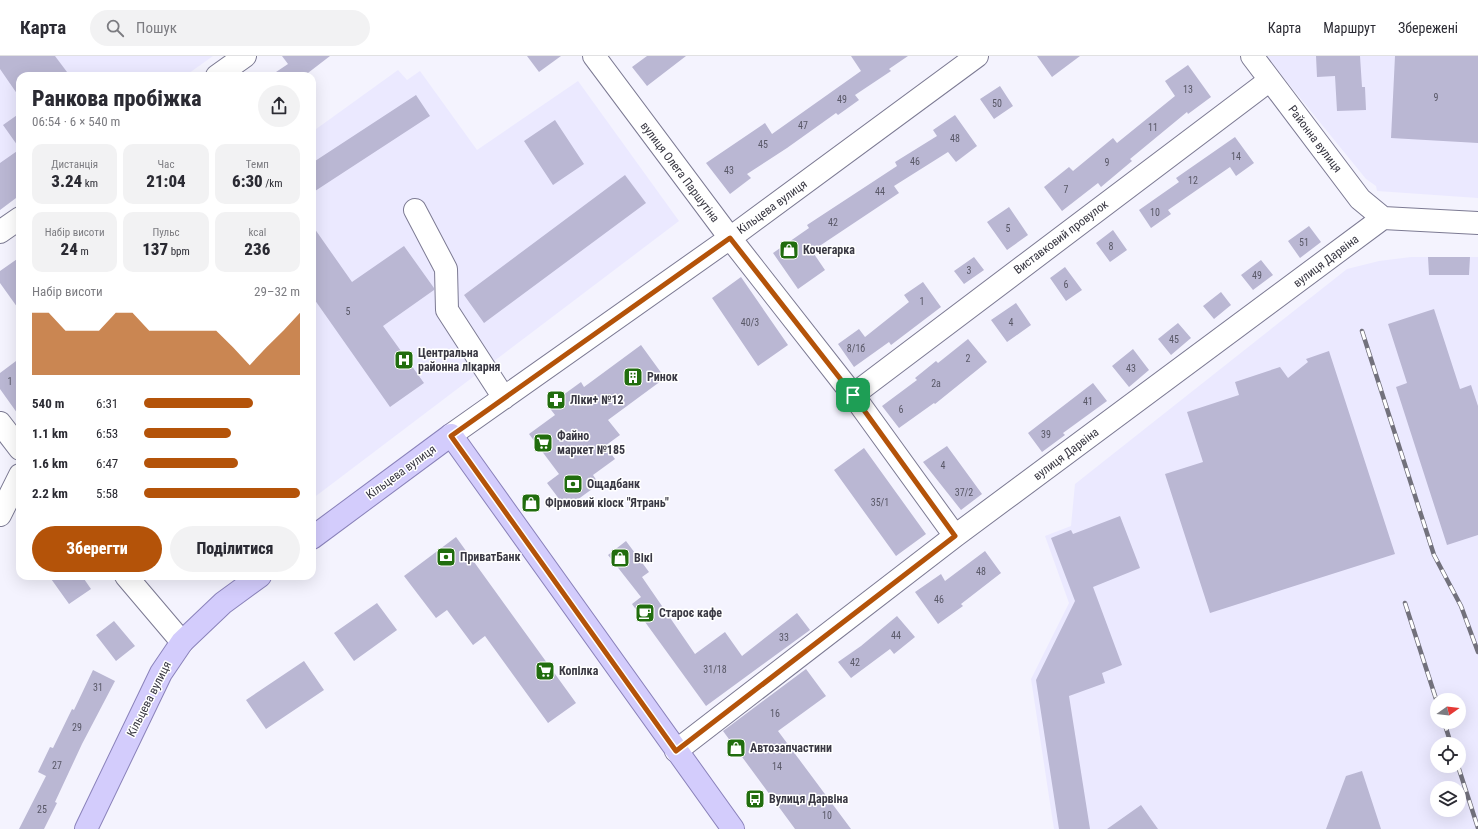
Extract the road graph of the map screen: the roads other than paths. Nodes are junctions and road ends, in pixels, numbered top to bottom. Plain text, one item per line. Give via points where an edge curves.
1 (245, 56) edge
2 (977, 56) edge
3 (1252, 56) edge
4 (600, 58) edge
5 (223, 72) edge
6 (1270, 80) junction
7 (415, 210) dead end
8 (1383, 218) junction
9 (16, 221) edge
10 (1478, 222) edge
11 (0, 232) edge
12 (730, 238) junction
13 (853, 395) junction
14 (504, 398) junction
15 (0, 423) edge
16 (451, 436) junction
17 (16, 444) edge
18 (16, 483) edge
19 (0, 515) edge
20 (316, 535) edge
21 (955, 536) junction
22 (129, 580) edge
23 (255, 580) edge
24 (182, 642) junction
25 (676, 751) junction
26 (86, 829) edge
27 (733, 829) edge

1 - 5 street
2 - 12 street, Кільцева вулиця
3 - 6 street, Районна вулиця
4 - 12 street, вулиця Олега Паршутіна
6 - 8 street, Районна вулиця via 1360,198
6 - 13 street, Виставковий провулок
7 - 14 street via 446,269 447,310
8 - 10 street
8 - 21 street, вулиця Дарвіна
9 - 11 street
12 - 13 street, вулиця Олега Паршутіна
12 - 14 street, Кільцева вулиця
13 - 21 street, вулиця Олега Паршутіна
14 - 16 street, Кільцева вулиця
15 - 17 street
16 - 20 main road, Кільцева вулиця
16 - 25 main road
18 - 19 street
21 - 25 street, вулиця Дарвіна
22 - 24 street
23 - 24 main road, Кільцева вулиця via 223,603
24 - 26 main road, Кільцева вулиця via 160,673
25 - 27 main road

